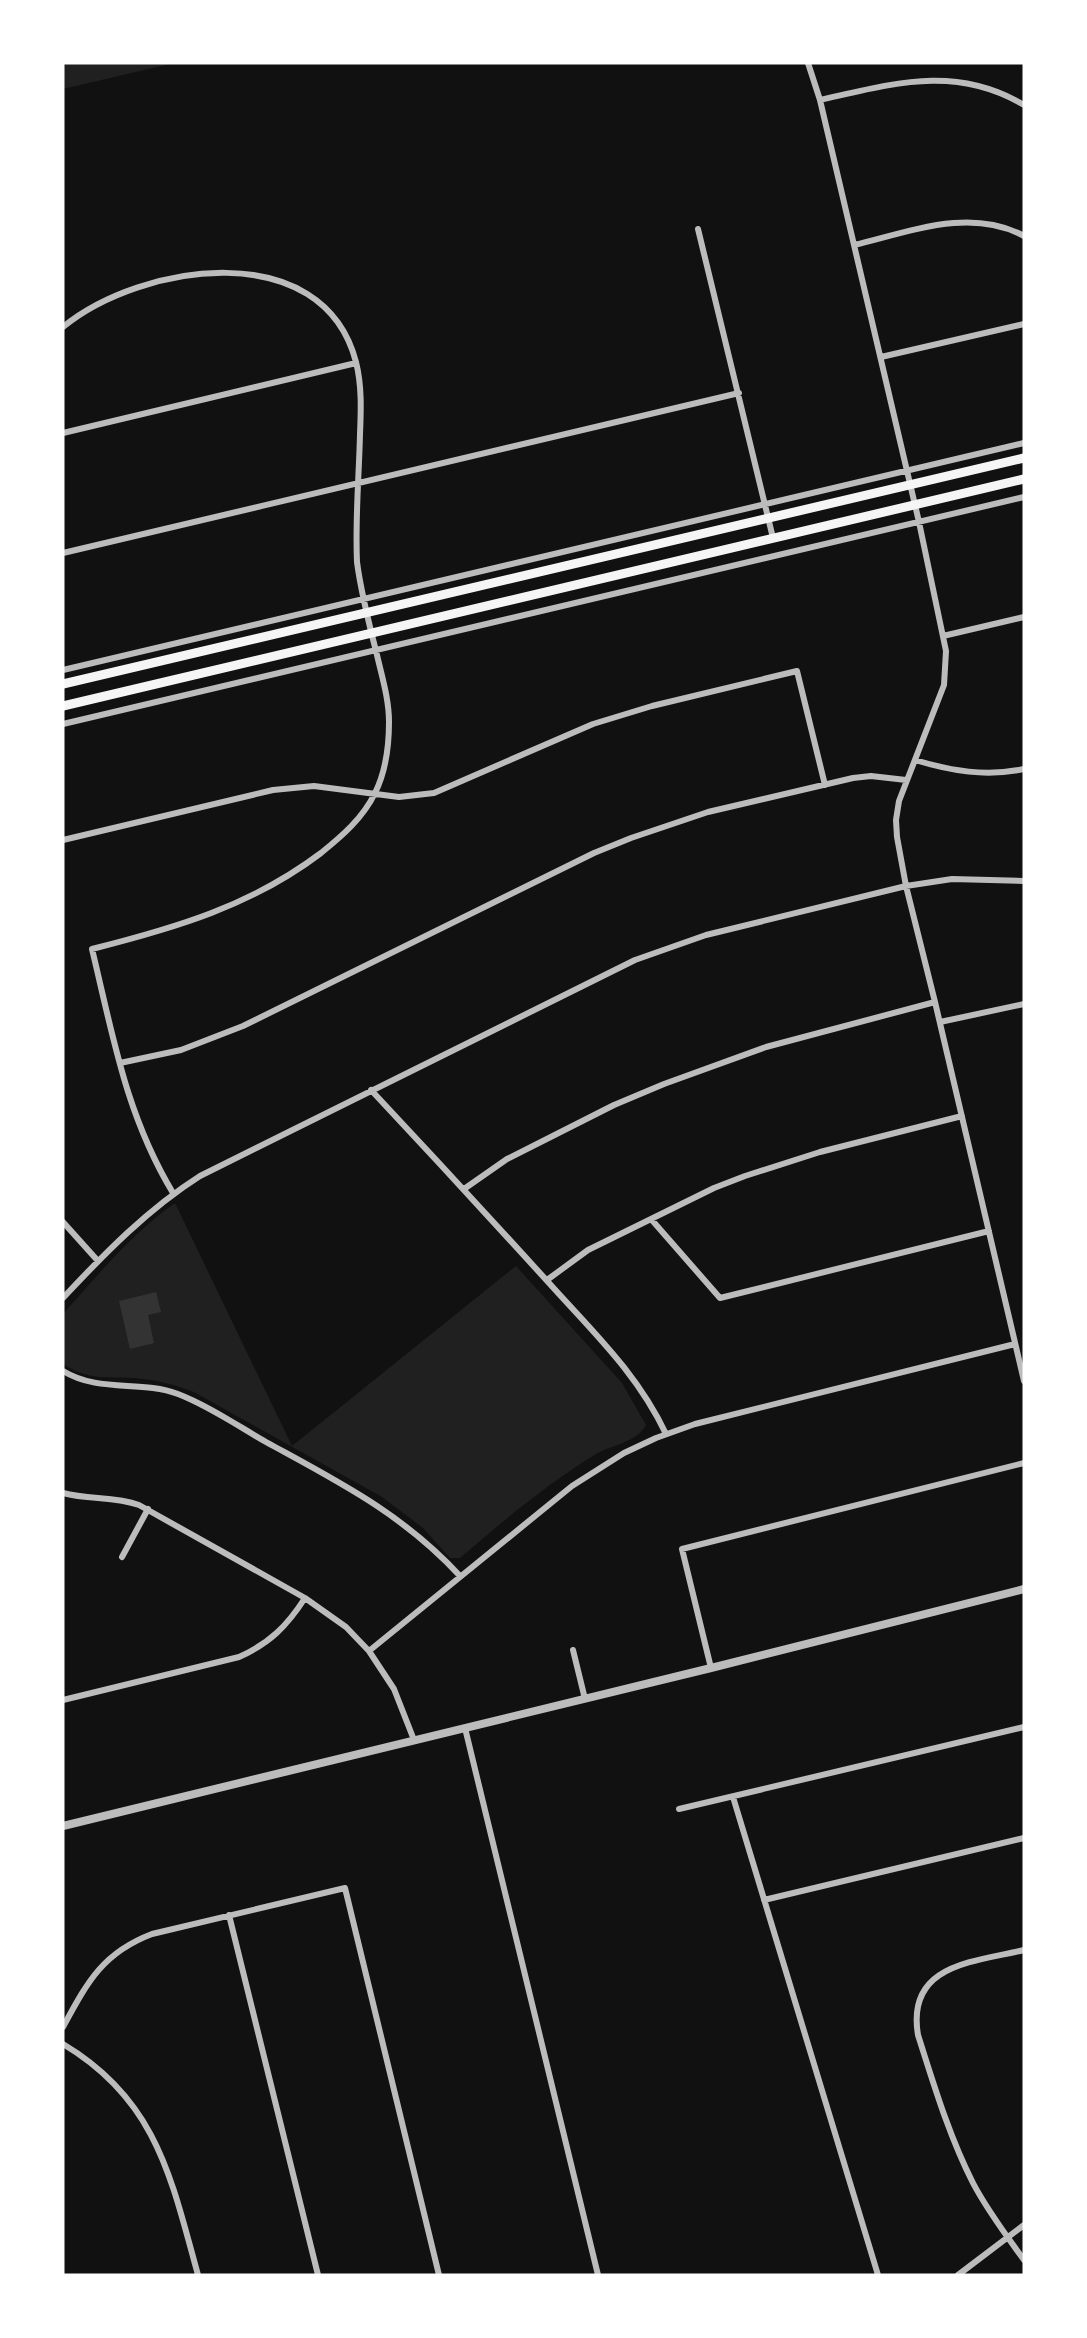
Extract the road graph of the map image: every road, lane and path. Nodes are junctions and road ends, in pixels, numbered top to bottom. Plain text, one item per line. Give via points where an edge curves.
1 (808, 63) edge
2 (820, 100) junction
3 (1024, 105) edge
4 (698, 230) dead end
5 (1024, 236) edge
6 (854, 245) junction
7 (1024, 324) edge
8 (63, 327) edge
9 (881, 357) junction
10 (356, 363) junction
11 (739, 393) junction
12 (63, 434) edge
13 (1024, 443) edge
14 (1024, 458) edge
15 (907, 471) junction
16 (1024, 479) edge
17 (359, 483) junction
18 (911, 485) junction
19 (1024, 497) edge
20 (765, 504) junction
21 (915, 504) junction
22 (768, 518) junction
23 (919, 522) junction
24 (773, 538) junction
25 (63, 553) edge
26 (364, 600) junction
27 (367, 613) junction
28 (1024, 617) edge
29 (371, 634) junction
30 (943, 636) junction
31 (375, 650) junction
32 (63, 670) edge
33 (63, 684) edge
34 (63, 706) edge
35 (63, 724) edge
36 (915, 760) junction
37 (1024, 769) edge
38 (906, 780) junction
39 (825, 785) junction
40 (375, 795) junction
41 (63, 840) edge
42 (1024, 881) edge
43 (906, 886) junction
44 (935, 1002) junction
45 (1024, 1004) edge
46 (940, 1022) junction
47 (120, 1063) junction
48 (371, 1090) junction
49 (962, 1116) junction
50 (464, 1189) junction
51 (173, 1193) junction
52 (651, 1219) junction
53 (63, 1222) edge
54 (989, 1231) junction
55 (98, 1261) junction
56 (547, 1280) junction
57 (63, 1298) edge
58 (1015, 1344) junction
59 (63, 1371) edge
60 (1024, 1381) edge
61 (666, 1434) junction
62 (1024, 1463) edge
63 (63, 1493) edge
64 (148, 1509) junction
65 (122, 1557) dead end
66 (460, 1576) junction
67 (1024, 1588) edge
68 (305, 1598) junction
69 (573, 1650) dead end
70 (369, 1651) junction
71 (711, 1668) junction
72 (585, 1699) junction
73 (63, 1701) edge
74 (1024, 1727) edge
75 (465, 1728) junction
76 (414, 1740) junction
77 (733, 1797) junction
78 (679, 1809) dead end
79 (63, 1826) edge
80 (1024, 1838) edge
81 (764, 1900) junction
82 (229, 1915) junction
83 (1024, 1950) edge
84 (63, 2027) edge
85 (63, 2044) edge
86 (1024, 2225) edge
87 (1007, 2237) junction
88 (1024, 2260) edge
89 (198, 2275) edge
90 (318, 2275) edge
91 (439, 2275) edge
92 (598, 2275) edge
93 (878, 2275) edge
94 (958, 2275) edge

1 - 2 street
2 - 3 street via 904,81 941,79 978,85
2 - 6 street
4 - 11 street
5 - 6 street via 999,226 965,222
6 - 9 street
7 - 9 street
8 - 10 street via 136,286 185,275 235,274 287,285 311,297 340,326
9 - 15 street
10 - 12 street
10 - 17 street via 361,403
11 - 17 street
11 - 20 street
13 - 15 street
14 - 18 main road
15 - 18 street
15 - 20 street
16 - 21 main road
17 - 25 street
17 - 26 street via 357,562
18 - 21 street
18 - 22 main road
19 - 23 street
20 - 22 street
20 - 26 street
21 - 23 street
21 - 24 main road
22 - 24 street
22 - 27 main road
23 - 30 street
23 - 31 street
24 - 29 main road
26 - 27 street
26 - 32 street
27 - 29 street
27 - 33 main road
28 - 30 street
29 - 31 street
29 - 34 main road
30 - 36 street via 944,685
31 - 35 street
31 - 40 street via 389,720 387,754
36 - 37 street via 976,773
36 - 38 street
38 - 39 street via 871,776
38 - 43 street via 896,820
39 - 40 street via 797,671 604,720 434,793
39 - 47 street via 708,812 631,838 243,1026 181,1050
40 - 41 street via 314,786 284,789
40 - 47 street via 340,838 257,893 197,920 92,949
42 - 43 street via 952,879
43 - 44 street
43 - 48 street via 742,925 662,950 594,979
44 - 46 street
44 - 50 street via 766,1047 664,1083 507,1159
45 - 46 street
46 - 49 street
47 - 51 street via 134,1113
48 - 50 street
48 - 51 street
49 - 52 street via 788,1161 714,1188
49 - 54 street
50 - 56 street
51 - 55 street
52 - 54 street via 720,1299
52 - 56 street via 588,1250
53 - 55 street
54 - 58 street
55 - 57 street
56 - 61 street via 629,1372
58 - 60 street
58 - 61 street
59 - 66 street via 98,1384 159,1389 194,1401 369,1499 412,1529
61 - 66 street via 624,1453 572,1486
62 - 71 street via 682,1549
63 - 64 street via 125,1500
64 - 65 street
64 - 68 street
66 - 70 street
67 - 71 street
68 - 70 street via 346,1627
68 - 73 street via 280,1632 239,1657
69 - 72 street
70 - 76 street via 394,1689
71 - 72 street
72 - 75 street
74 - 77 street
75 - 76 street
75 - 92 street
76 - 79 street
77 - 78 street
77 - 81 street
80 - 81 street
81 - 93 street
82 - 84 street via 152,1934 123,1947 88,1981
82 - 90 street
82 - 91 street via 345,1888
83 - 87 street via 942,1972 925,1989 916,2014 918,2035 961,2158
85 - 89 street via 114,2082 150,2131 169,2172
86 - 87 street
87 - 88 street
87 - 94 street

